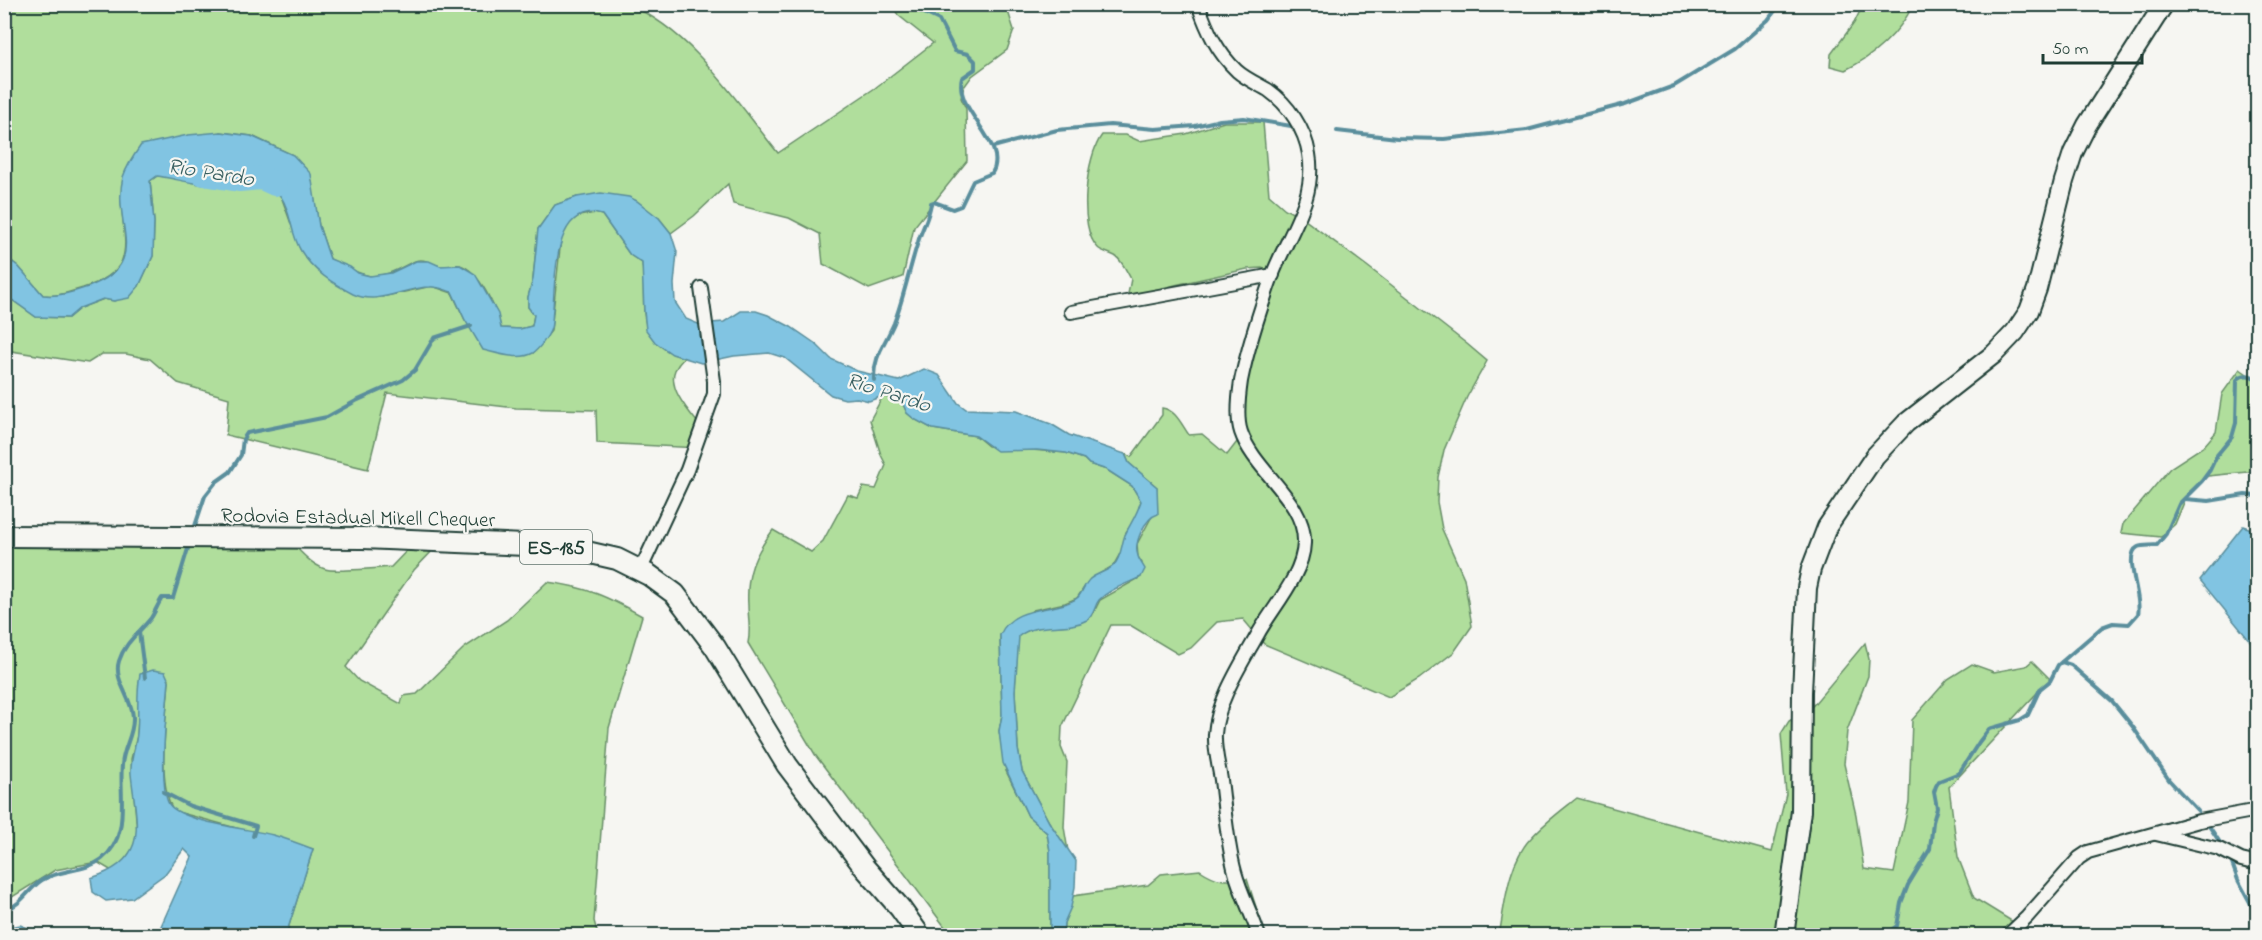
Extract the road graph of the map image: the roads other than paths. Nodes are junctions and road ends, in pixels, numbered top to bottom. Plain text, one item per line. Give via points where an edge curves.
1 (1198, 4) edge
2 (2164, 4) edge
3 (1273, 275) junction
4 (701, 288) dead end
5 (1071, 312) dead end
6 (4, 536) edge
7 (640, 571) junction
8 (2258, 810) edge
9 (2155, 833) junction
10 (2258, 864) edge
11 (920, 936) edge
12 (1259, 936) edge
13 (1784, 936) edge
14 (2007, 936) edge

1 - 3 street via 1219,51 1239,72 1286,106 1309,153 1307,196
2 - 13 street via 2087,124 2073,153 2029,311 1994,354 1890,439 1827,527 1807,588 1801,811
3 - 5 street
3 - 12 street via 1241,382 1240,431 1254,457 1300,519 1304,542 1300,566 1233,680 1220,710 1215,735 1235,870
4 - 7 street via 714,394 687,470
6 - 7 main road, Rodovia Estadual Mikell Chequer / ES-185 via 363,538 550,546 617,559
7 - 11 main road, Rodovia Estadual Mikell Chequer / ES-185 via 675,594 715,647 787,765
8 - 9 street
9 - 10 street via 2219,849
9 - 14 street via 2100,847 2079,858

